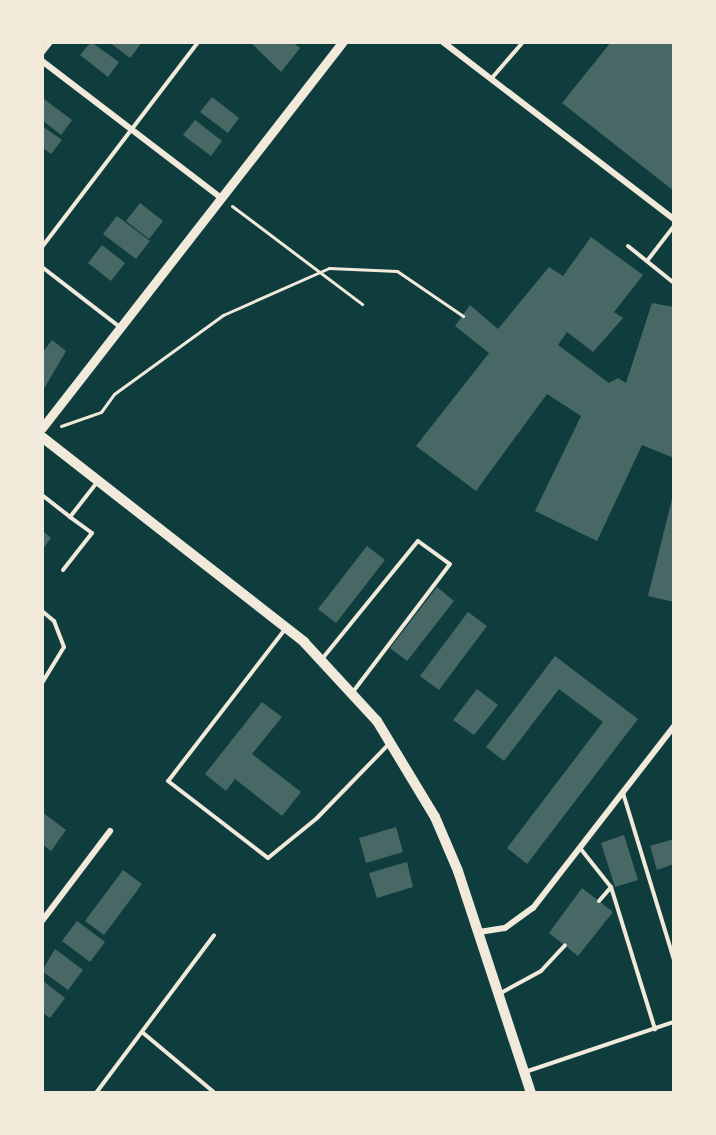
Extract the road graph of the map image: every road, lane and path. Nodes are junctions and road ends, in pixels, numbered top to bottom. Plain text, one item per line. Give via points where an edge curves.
1 (50, 42) edge
2 (198, 42) edge
3 (342, 42) edge
4 (443, 42) edge
5 (523, 42) edge
6 (42, 52) edge
7 (42, 61) edge
8 (491, 79) junction
9 (132, 130) junction
10 (221, 198) junction
11 (674, 219) edge
12 (674, 226) edge
13 (628, 246) dead end
14 (42, 247) edge
15 (647, 261) junction
16 (42, 267) edge
17 (318, 271) junction
18 (674, 283) edge
19 (362, 304) dead end
20 (463, 316) dead end
21 (121, 328) junction
22 (47, 428) edge
23 (42, 436) edge
24 (99, 481) junction
25 (42, 495) edge
26 (70, 517) junction
27 (63, 570) dead end
28 (42, 611) edge
29 (286, 628) junction
30 (322, 660) junction
31 (42, 683) edge
32 (353, 693) junction
33 (674, 726) edge
34 (391, 742) junction
35 (623, 793) junction
36 (110, 831) dead end
37 (580, 848) junction
38 (612, 887) junction
39 (599, 901) dead end
40 (42, 921) edge
41 (479, 932) junction
42 (214, 935) dead end
43 (565, 945) dead end
44 (674, 960) edge
45 (499, 994) junction
46 (674, 1023) edge
47 (655, 1029) junction
48 (142, 1032) junction
49 (524, 1073) junction
50 (96, 1093) edge
51 (216, 1093) edge
52 (531, 1093) edge

1 - 6 street
2 - 9 lane
3 - 10 street
4 - 8 street
5 - 8 lane
7 - 9 street
8 - 11 street
9 - 10 street
9 - 14 lane
10 - 17 path
10 - 21 street
12 - 15 lane
13 - 15 lane
15 - 18 lane
16 - 21 lane
17 - 19 path
17 - 20 path via 374,266 397,271
17 - 22 path via 223,315 114,394 101,412
21 - 22 street
23 - 24 main road
24 - 26 lane
24 - 29 main road
25 - 26 lane
26 - 27 lane via 92,534
28 - 31 lane via 54,621 64,646
29 - 30 main road
29 - 34 lane via 168,781 268,858 317,818
30 - 32 main road
30 - 32 lane via 418,541 450,564
32 - 34 main road
33 - 35 street
34 - 41 main road via 435,818
35 - 37 street
35 - 44 lane
36 - 40 street
37 - 38 lane
37 - 41 street via 520,919
38 - 39 lane
38 - 47 lane
41 - 45 main road
42 - 48 lane
43 - 45 lane via 542,971
45 - 49 main road
46 - 47 lane
47 - 49 lane
48 - 50 lane
48 - 51 lane
49 - 52 main road

